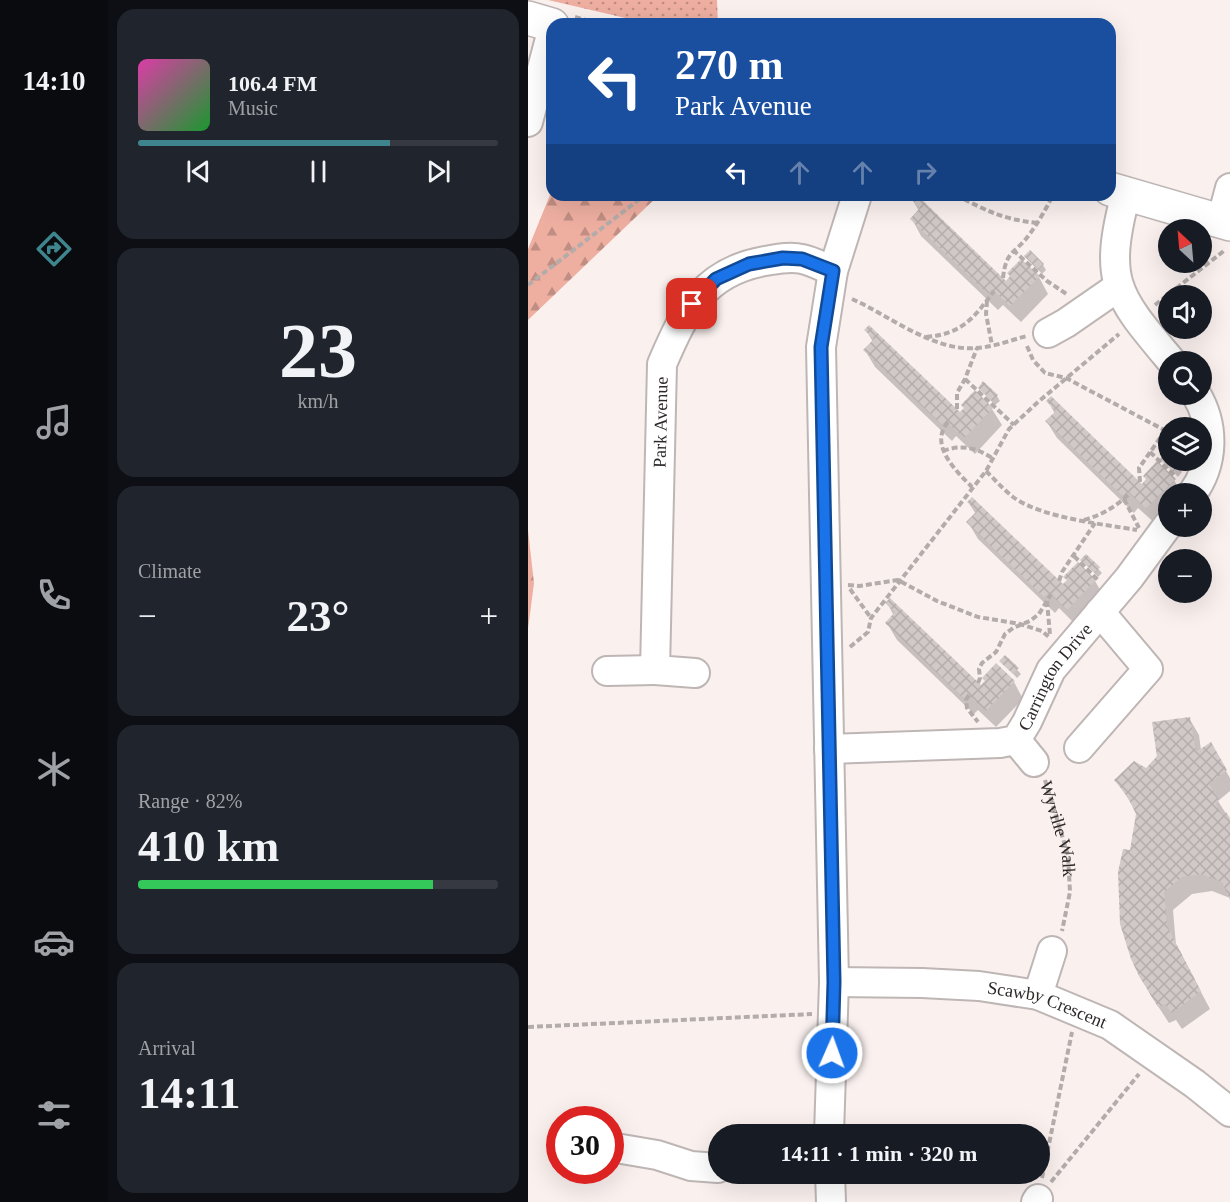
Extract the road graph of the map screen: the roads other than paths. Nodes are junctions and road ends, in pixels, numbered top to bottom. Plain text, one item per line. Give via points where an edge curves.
1 (528, 18) edge
2 (546, 23) edge
3 (546, 54) edge
4 (528, 122) edge
5 (1230, 188) edge
6 (1118, 191) edge
7 (855, 201) edge
8 (1227, 231) edge
9 (831, 280) junction
10 (1118, 287) junction
11 (1036, 335) road end
12 (1163, 351) edge
13 (1201, 405) edge
14 (1199, 483) edge
15 (1159, 537) edge
16 (1107, 604) junction
17 (656, 670) junction
18 (608, 671) dead end
19 (695, 673) dead end
20 (1016, 740) junction
21 (1079, 748) dead end
22 (830, 749) junction
23 (1034, 762) road end
24 (1052, 951) road end
25 (834, 982) junction
26 (1038, 995) junction
27 (1230, 1112) edge
28 (829, 1124) edge
29 (624, 1150) edge
30 (708, 1167) edge
31 (830, 1184) edge
32 (831, 1202) edge

1 - 2 main road
3 - 4 street
5 - 8 street
6 - 8 main road
6 - 10 street via 1114,264
7 - 9 street
9 - 17 street, Park Avenue via 802,259 749,264 716,279 692,304 675,332 662,364
9 - 22 street via 821,347
10 - 11 street
10 - 12 street
13 - 14 street via 1207,419 1209,445 1208,465
15 - 16 street, Carrington Drive
16 - 20 street, Carrington Drive via 1059,644 1051,670
16 - 21 street via 1148,669
17 - 18 street
17 - 19 street
20 - 22 street, Carrington Drive
20 - 23 street, Wyville Walk
22 - 25 street
24 - 26 street
25 - 26 street, Scawby Crescent via 922,982
25 - 28 street
26 - 27 street, Scawby Crescent via 1110,1025
29 - 30 street
31 - 32 street

